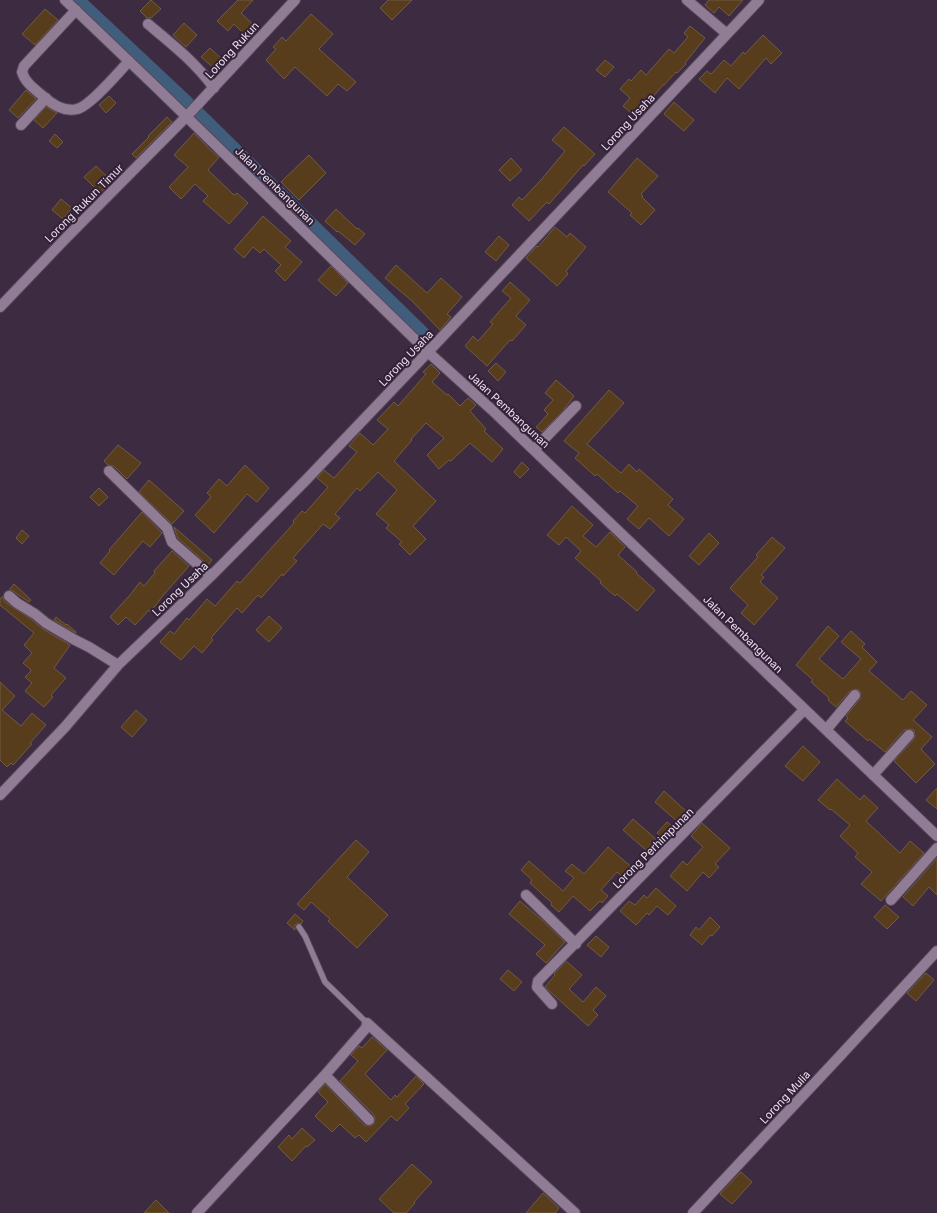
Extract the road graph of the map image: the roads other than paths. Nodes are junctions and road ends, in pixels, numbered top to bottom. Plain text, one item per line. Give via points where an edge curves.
1 (65, 0) edge
2 (295, 0) edge
3 (687, 0) edge
4 (759, 0) edge
5 (76, 10) junction
6 (148, 24) dead end
7 (727, 34) junction
8 (129, 61) junction
9 (214, 88) junction
10 (46, 98) junction
11 (187, 116) junction
12 (22, 125) dead end
13 (0, 307) edge
14 (428, 352) junction
15 (576, 406) dead end
16 (534, 450) junction
17 (109, 471) dead end
18 (211, 576) junction
19 (9, 596) dead end
20 (118, 665) junction
21 (855, 695) dead end
22 (804, 710) junction
23 (826, 730) junction
24 (909, 735) dead end
25 (873, 775) junction
26 (0, 795) edge
27 (937, 836) edge
28 (937, 848) edge
29 (526, 895) dead end
30 (891, 900) dead end
31 (299, 927) dead end
32 (576, 944) junction
33 (937, 951) edge
34 (552, 1004) dead end
35 (367, 1023) junction
36 (325, 1075) junction
37 (370, 1120) dead end
38 (197, 1213) edge
39 (575, 1213) edge
40 (692, 1213) edge

1 - 5 street, Jalan Pembangunan
2 - 9 street, Lorong Rukun
3 - 7 street
4 - 7 street, Lorong Usaha
5 - 8 street, Jalan Pembangunan
5 - 10 street via 24,66 24,78
6 - 9 street via 191,61
7 - 14 street, Lorong Usaha
8 - 10 street via 106,86 77,110 56,106
8 - 11 street, Jalan Pembangunan
9 - 11 street, Lorong Rukun
10 - 12 street
11 - 13 street, Lorong Rukun Timur
11 - 14 street, Jalan Pembangunan
14 - 16 street, Jalan Pembangunan
14 - 18 street, Lorong Usaha
15 - 16 street
16 - 22 street, Jalan Pembangunan
17 - 18 street via 167,528 172,542
18 - 20 street, Lorong Usaha
19 - 20 street via 46,623
20 - 26 street, Lorong Usaha via 62,730
21 - 23 street
22 - 23 street, Jalan Pembangunan
22 - 32 street, Lorong Perhimpunan
23 - 25 street, Jalan Pembangunan
24 - 25 street
25 - 27 street, Jalan Pembangunan
28 - 30 street
29 - 32 street
31 - 35 lane via 325,982
32 - 34 street, Lorong Perhimpunan via 538,981 537,987
33 - 40 street, Lorong Mulia
35 - 36 street via 366,1028
35 - 39 street
36 - 37 street
36 - 38 street

